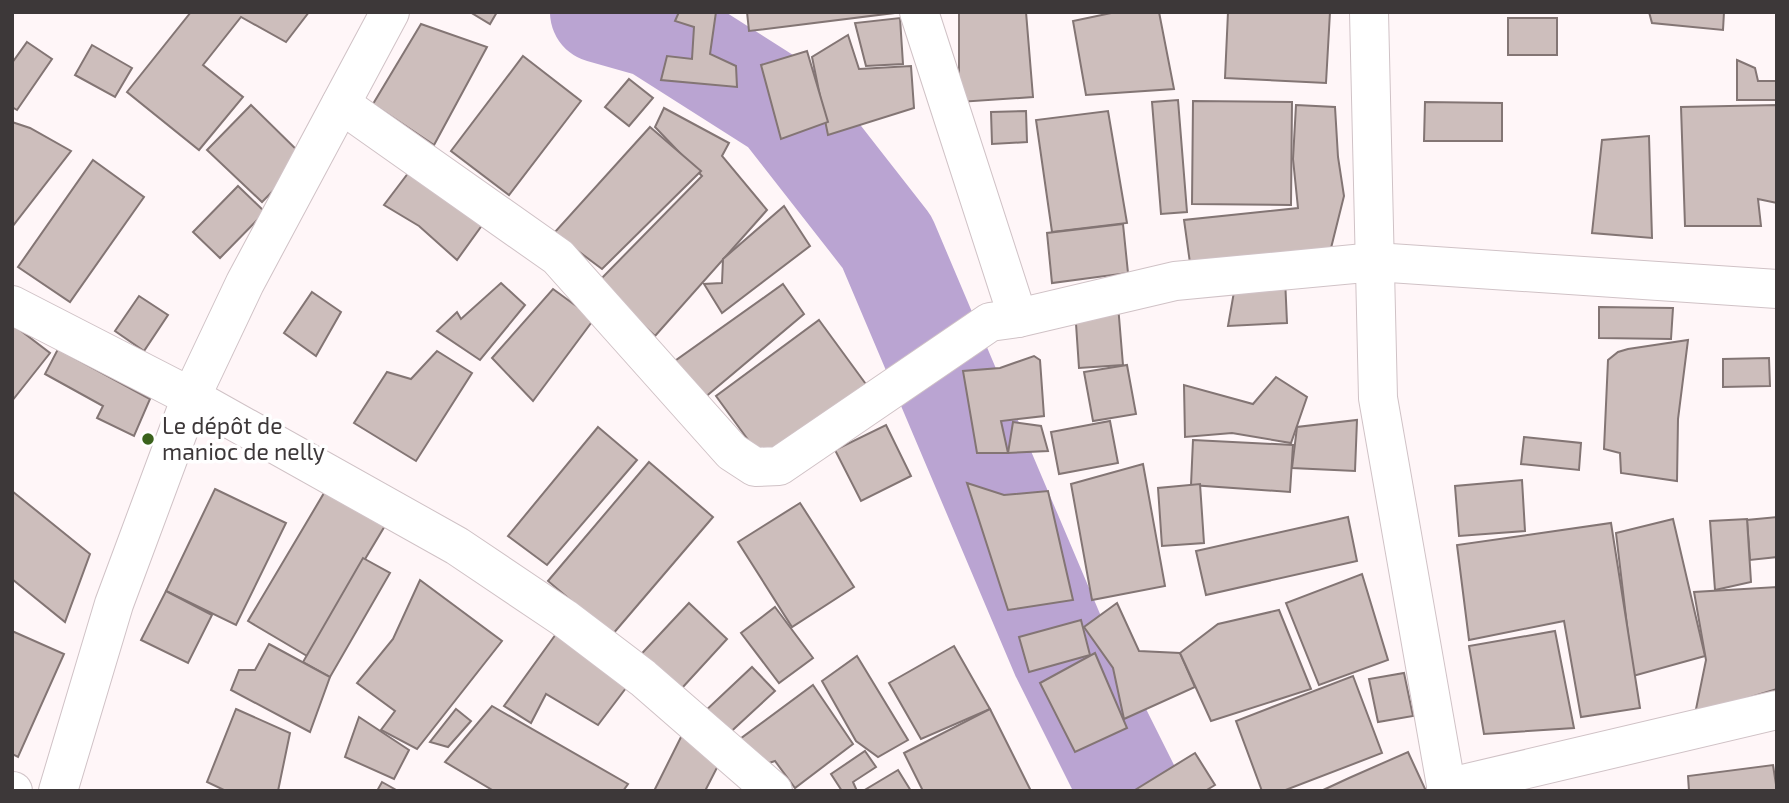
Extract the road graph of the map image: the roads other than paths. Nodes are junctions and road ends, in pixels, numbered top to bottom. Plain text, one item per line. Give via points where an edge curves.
1 (390, 12) edge
2 (919, 12) edge
3 (1369, 12) edge
4 (341, 104) junction
5 (1375, 262) junction
6 (1777, 289) edge
7 (12, 305) edge
8 (1018, 318) junction
9 (191, 397) junction
10 (1777, 710) edge
11 (1446, 790) edge
12 (58, 791) edge
13 (774, 791) edge

1 - 4 street
2 - 8 street
3 - 5 street
4 - 8 street via 558,257 732,452 755,467 779,466 990,322
4 - 9 street via 245,283
5 - 6 street
5 - 8 street via 1175,281
5 - 11 street via 1378,398
7 - 9 street
9 - 12 street via 114,604
9 - 13 street via 457,547 564,618 643,678
10 - 11 street

